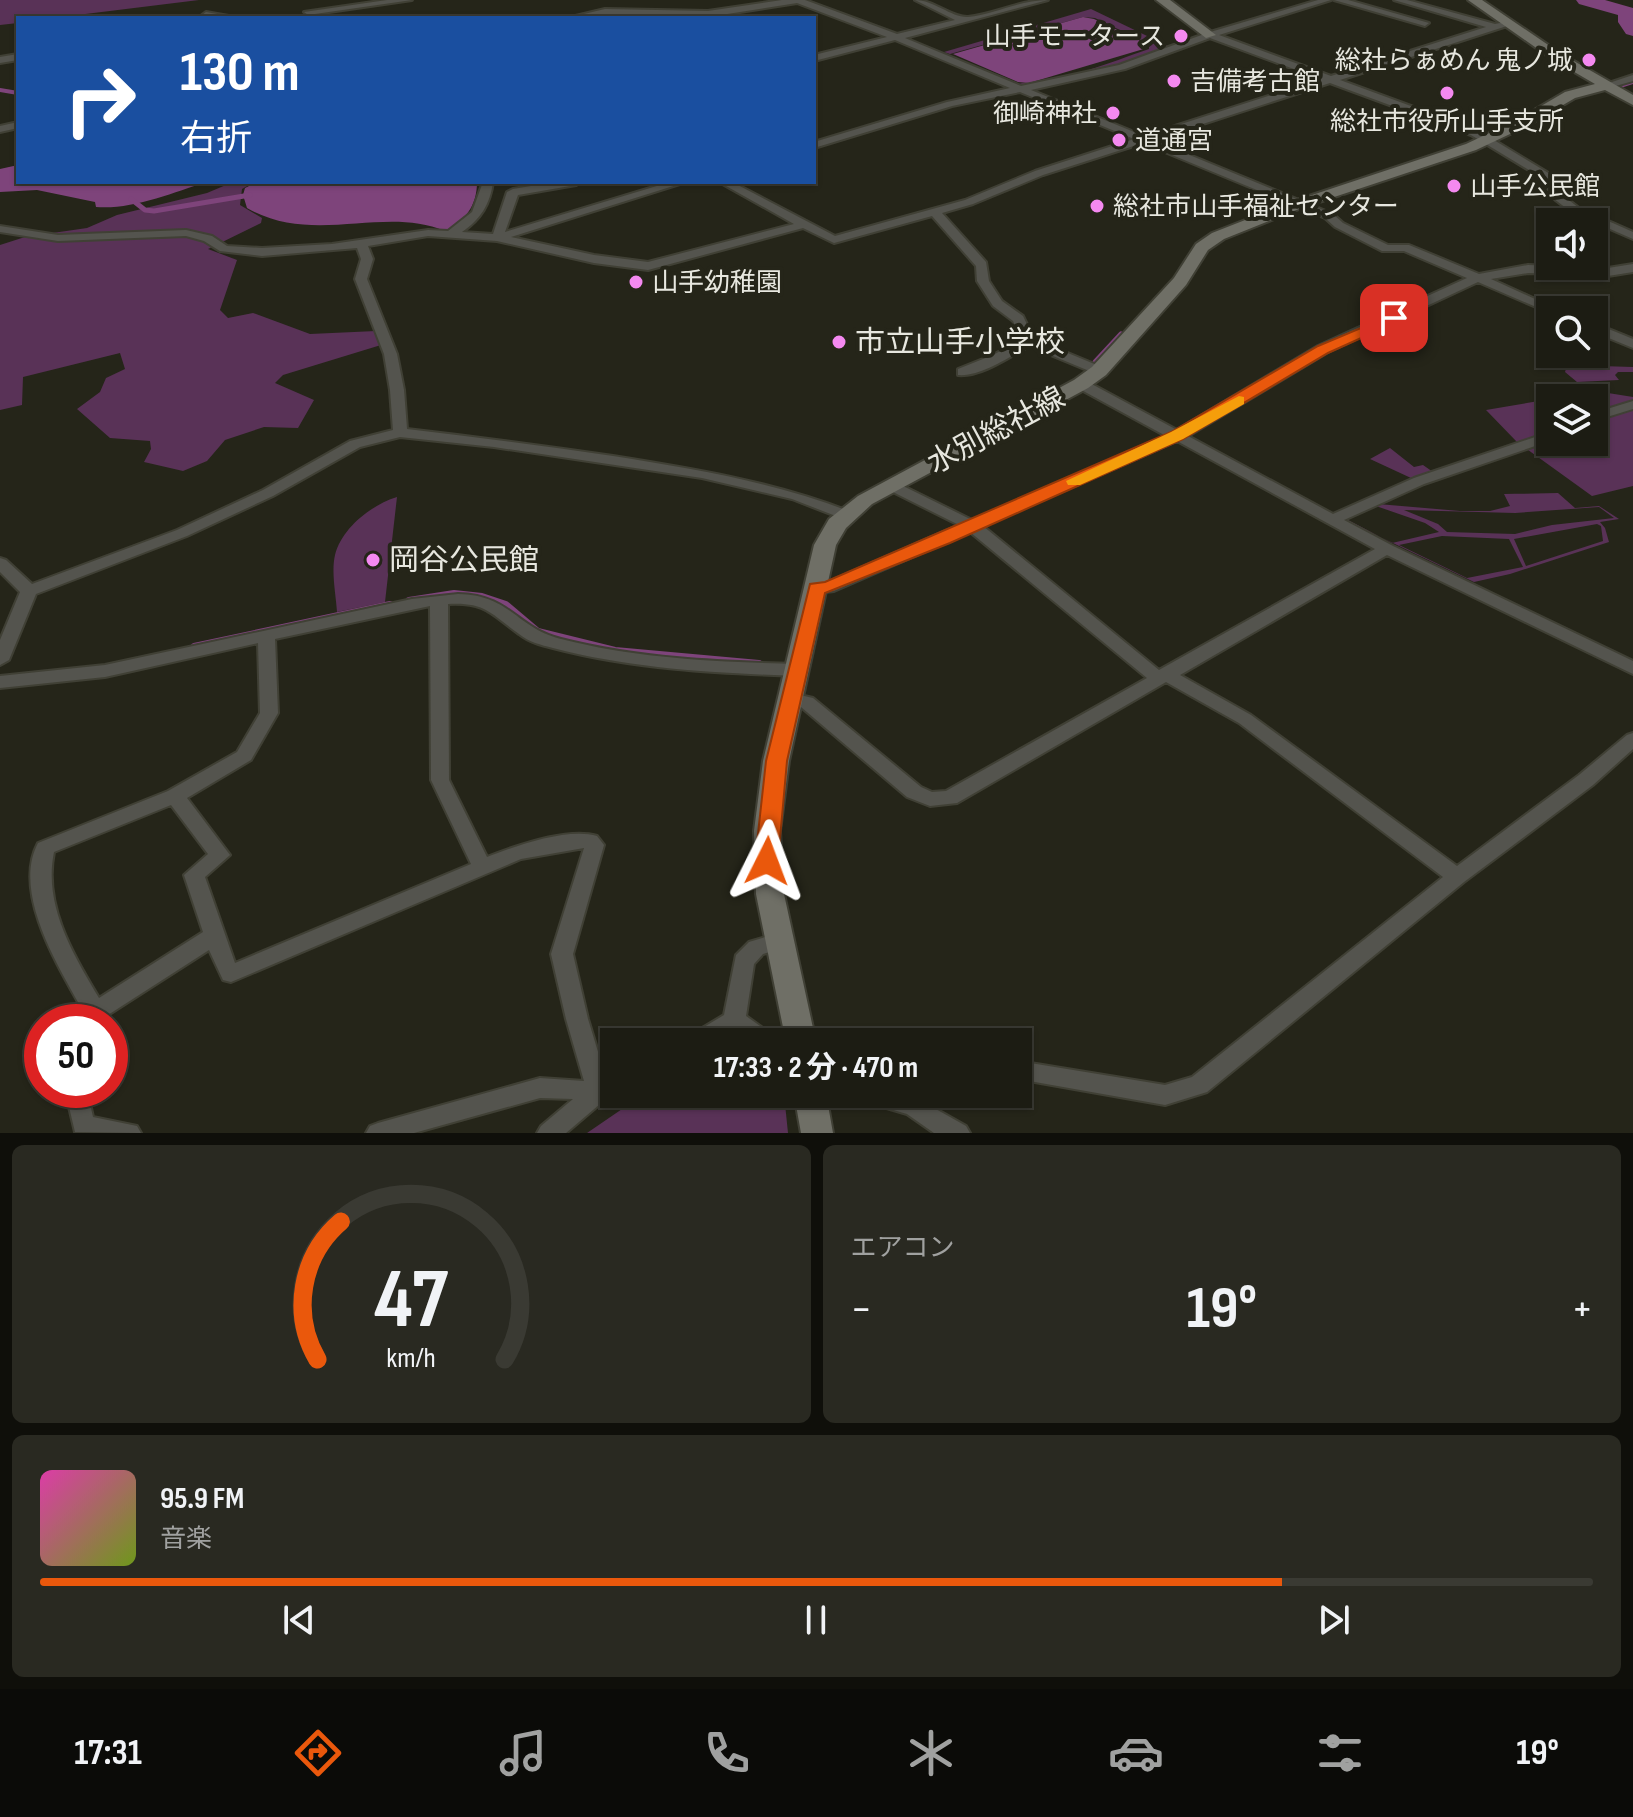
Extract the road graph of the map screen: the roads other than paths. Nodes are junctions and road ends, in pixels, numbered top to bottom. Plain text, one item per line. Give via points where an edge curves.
1 (408, 0) edge
2 (591, 0) edge
3 (794, 0) edge
4 (919, 0) edge
5 (1044, 0) edge
6 (1162, 0) edge
7 (1327, 0) edge
8 (1338, 0) edge
9 (1398, 0) edge
10 (1444, 0) edge
11 (1474, 0) edge
12 (303, 2) edge
13 (725, 11) junction
14 (308, 12) junction
15 (596, 13) junction
16 (206, 15) dead end
17 (640, 15) edge
18 (230, 16) edge
19 (301, 16) edge
20 (581, 16) edge
21 (706, 16) edge
22 (1470, 19) junction
23 (963, 20) junction
24 (1425, 23) dead end
25 (1507, 23) junction
26 (1493, 27) junction
27 (1210, 35) junction
28 (897, 38) junction
29 (816, 58) edge
30 (1633, 78) edge
31 (1333, 80) junction
32 (1605, 86) junction
33 (1024, 91) junction
34 (1633, 101) edge
35 (1488, 140) junction
36 (1146, 141) junction
37 (816, 144) edge
38 (488, 184) edge
39 (563, 184) edge
40 (674, 184) edge
41 (728, 184) edge
42 (1299, 204) junction
43 (934, 211) junction
44 (802, 225) junction
45 (0, 229) edge
46 (449, 235) junction
47 (1633, 236) edge
48 (497, 238) junction
49 (362, 245) junction
50 (1633, 268) edge
51 (1477, 278) junction
52 (1536, 303) edge
53 (1608, 333) edge
54 (1028, 341) junction
55 (1633, 344) edge
56 (1099, 371) junction
57 (963, 372) dead end
58 (1081, 384) junction
59 (1633, 405) edge
60 (1608, 413) edge
61 (400, 433) junction
62 (1177, 436) junction
63 (1536, 441) edge
64 (892, 486) junction
65 (846, 515) junction
66 (1331, 520) junction
67 (973, 526) junction
68 (1387, 549) junction
69 (0, 563) edge
70 (817, 588) junction
71 (29, 591) junction
72 (440, 600) junction
73 (266, 636) junction
74 (0, 660) edge
75 (1633, 668) edge
76 (798, 670) junction
77 (1163, 676) junction
78 (0, 682) edge
79 (791, 699) junction
80 (1633, 739) edge
81 (175, 796) junction
82 (483, 869) junction
83 (1457, 877) junction
84 (214, 936) junction
85 (779, 941) junction
86 (83, 1004) edge
87 (107, 1004) edge
88 (734, 1020) junction
89 (721, 1028) edge
90 (746, 1028) edge
91 (798, 1028) edge
92 (1032, 1072) edge
93 (600, 1074) edge
94 (600, 1088) edge
95 (600, 1093) edge
96 (80, 1108) edge
97 (813, 1108) edge
98 (917, 1108) edge
99 (129, 1133) edge
100 (378, 1133) edge
101 (549, 1133) edge
102 (817, 1133) edge
103 (958, 1133) edge

1 - 14 street
2 - 15 street
3 - 13 street
3 - 28 street
4 - 23 street
5 - 23 street
6 - 27 main road
7 - 27 street
8 - 24 street
9 - 22 street
10 - 22 street
11 - 25 main road
12 - 14 street
13 - 17 street
13 - 21 street
14 - 19 street
15 - 17 street
15 - 20 street
16 - 18 street
22 - 26 street
23 - 28 street
25 - 26 street
25 - 32 main road
26 - 31 street
27 - 31 street
27 - 33 street via 1122,67
28 - 29 street
28 - 33 street
30 - 32 street
31 - 35 street
31 - 36 street
32 - 34 main road
32 - 35 main road, 水別総社線 via 1570,95
33 - 36 street
33 - 37 street via 950,104
35 - 42 main road, 水別総社線
35 - 47 street via 1546,176 1557,196 1575,210
36 - 42 street
36 - 43 street
38 - 46 street via 473,221
39 - 48 street via 513,192
40 - 48 street
41 - 44 street
42 - 51 street via 1386,249 1405,247
42 - 56 main road, 水別総社線 via 1202,247 1180,281
43 - 44 street via 834,240
43 - 54 street via 982,265 983,281 997,303 1019,319
44 - 48 street via 648,266
45 - 49 street via 58,238 186,233 237,251
46 - 48 street
46 - 49 street via 418,234
49 - 61 street via 367,259 361,279 388,336
50 - 51 street via 1528,269
51 - 52 street
51 - 62 street via 1323,349
53 - 55 street
54 - 56 street
54 - 57 street
56 - 58 main road, 水別総社線
58 - 62 street
58 - 64 main road, 水別総社線
59 - 60 street
61 - 65 street via 702,474 797,496
61 - 71 street via 355,444 255,500 182,533
62 - 66 street
62 - 67 street
63 - 66 street via 1419,481
64 - 65 main road, 水別総社線
64 - 67 street
65 - 70 main road, 水別総社線 via 825,545
66 - 68 street
67 - 70 street via 828,588
67 - 77 street via 1146,670
68 - 75 street
68 - 77 street
69 - 71 street
70 - 76 main road, 水別総社線
71 - 74 street
72 - 73 street
72 - 76 street via 484,602 511,616 524,630 569,647 731,668
72 - 82 street via 440,780
73 - 78 street via 105,671
73 - 81 street via 269,713 244,756
76 - 79 main road, 水別総社線
77 - 79 street via 943,799 914,792 807,702
77 - 83 street via 1245,719
79 - 85 main road, 水別総社線 via 767,831
80 - 83 street
81 - 84 street via 220,855 194,875
81 - 86 street via 45,848 39,886
82 - 84 street via 231,974
82 - 93 street via 517,853 578,840 594,845 562,954 577,1019
83 - 92 street via 1185,1092 1165,1095
84 - 87 street
85 - 88 street via 749,952
85 - 91 main road, 水別総社線
88 - 89 street
88 - 90 street
94 - 100 street via 540,1088
95 - 101 street
96 - 99 street via 83,1125
97 - 102 main road
98 - 103 street

